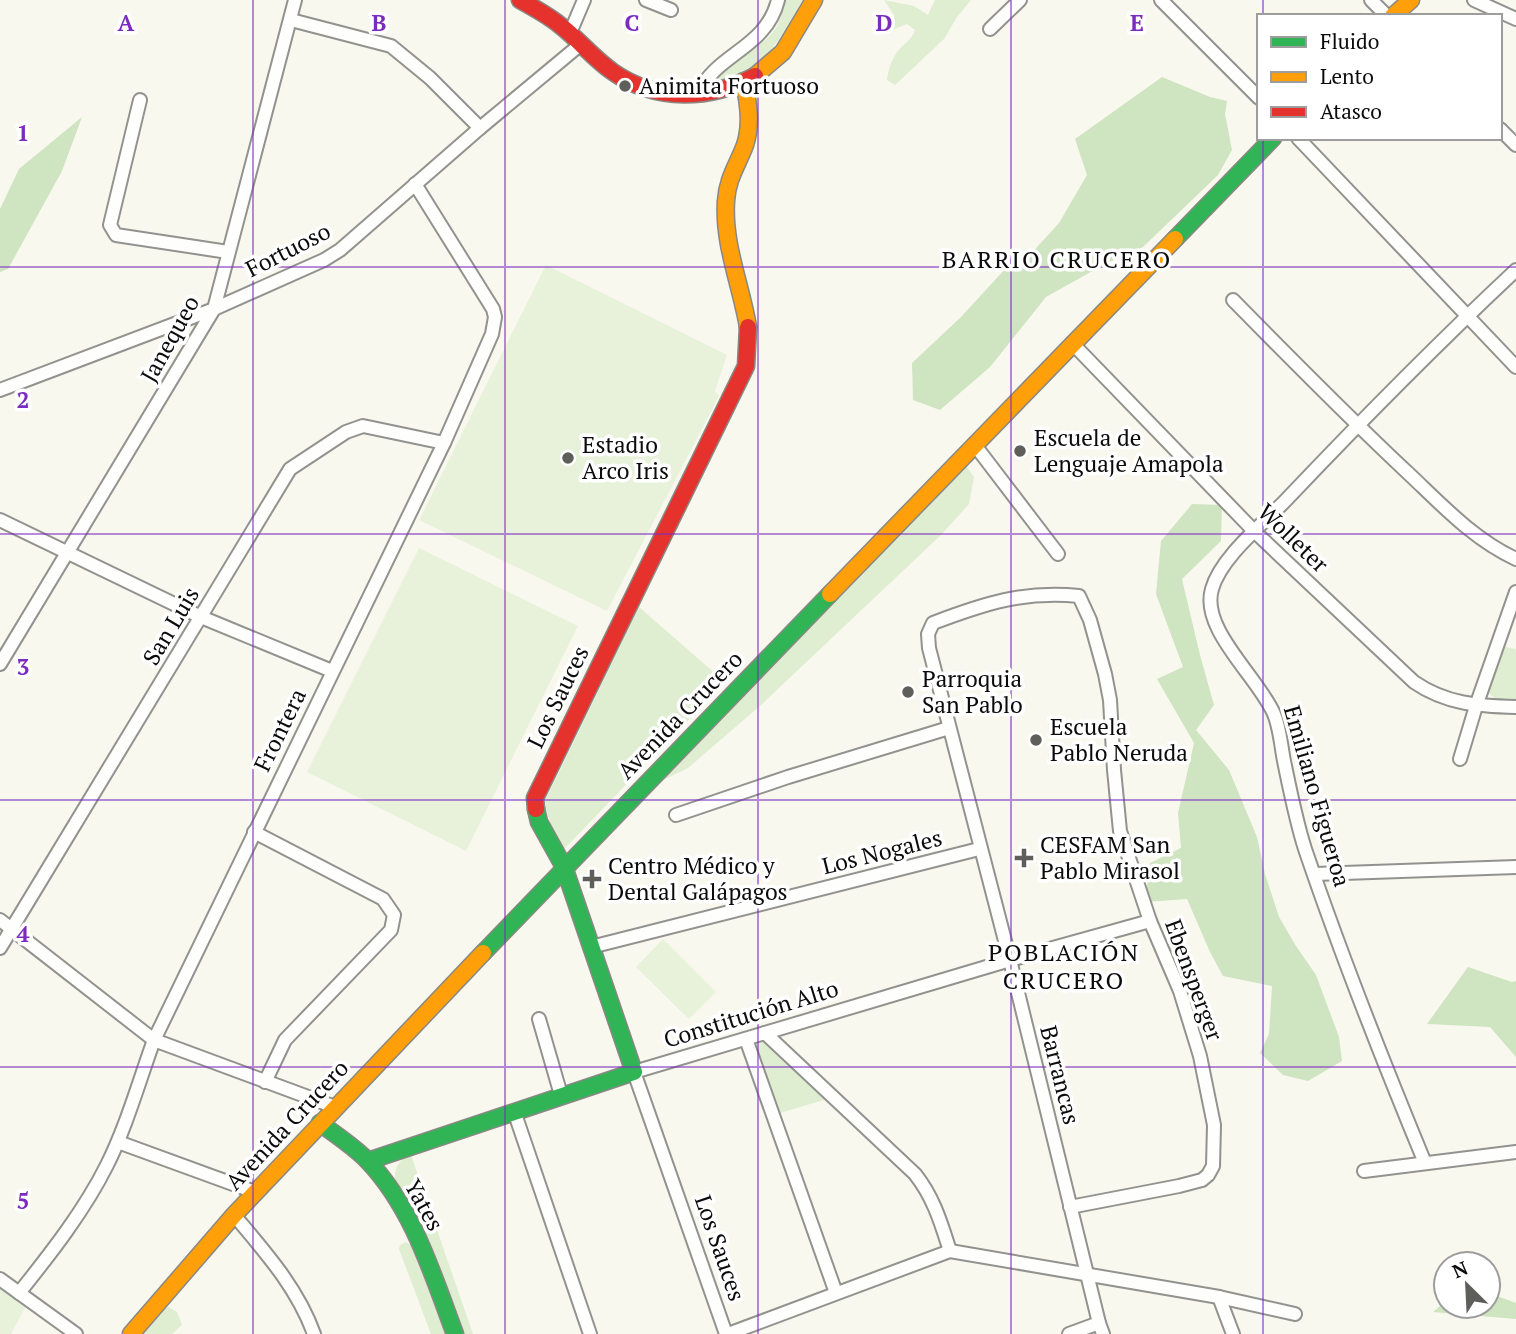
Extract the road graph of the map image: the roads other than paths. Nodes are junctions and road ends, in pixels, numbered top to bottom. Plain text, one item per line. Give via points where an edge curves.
1 (295, 0) edge
2 (520, 0) edge
3 (584, 0) edge
4 (646, 0) edge
5 (778, 0) edge
6 (814, 0) edge
7 (1020, 0) edge
8 (1161, 0) edge
9 (1371, 0) edge
10 (1411, 0) edge
11 (1474, 0) edge
12 (671, 10) dead end
13 (1385, 14) edge
14 (1395, 14) edge
15 (1516, 19) edge
16 (291, 20) junction
17 (990, 29) dead end
18 (575, 39) junction
19 (744, 82) junction
20 (698, 94) junction
21 (1257, 96) edge
22 (140, 100) dead end
23 (480, 128) junction
24 (1502, 131) edge
25 (1271, 140) edge
26 (1300, 140) edge
27 (1516, 145) edge
28 (415, 184) junction
29 (228, 252) junction
30 (1516, 270) edge
31 (1233, 300) dead end
32 (214, 309) junction
33 (1468, 315) junction
34 (1072, 343) junction
35 (1516, 367) edge
36 (0, 390) edge
37 (1357, 425) junction
38 (444, 443) junction
39 (974, 444) junction
40 (0, 520) edge
41 (1255, 532) junction
42 (68, 551) junction
43 (1058, 554) dead end
44 (1516, 559) edge
45 (1516, 592) edge
46 (1079, 596) joint
47 (201, 617) junction
48 (0, 664) edge
49 (332, 671) junction
50 (1476, 706) junction
51 (1516, 707) edge
52 (949, 728) junction
53 (1461, 759) dead end
54 (676, 815) dead end
55 (254, 832) junction
56 (979, 849) junction
57 (564, 867) junction
58 (1516, 867) edge
59 (1315, 874) junction
60 (0, 920) edge
61 (1150, 921) junction
62 (11, 929) junction
63 (592, 947) junction
64 (0, 948) edge
65 (1010, 960) junction
66 (539, 1019) dead end
67 (765, 1033) junction
68 (746, 1039) junction
69 (154, 1040) junction
70 (634, 1072) junction
71 (265, 1082) junction
72 (561, 1094) junction
73 (335, 1107) junction
74 (514, 1111) junction
75 (320, 1123) junction
76 (118, 1142) junction
77 (1516, 1152) edge
78 (368, 1161) junction
79 (1425, 1163) junction
80 (1364, 1171) dead end
81 (255, 1192) junction
82 (1070, 1207) junction
83 (233, 1215) junction
84 (950, 1251) junction
85 (1088, 1276) junction
86 (0, 1279) edge
87 (19, 1293) junction
88 (836, 1293) junction
89 (1219, 1297) junction
90 (1295, 1314) dead end
91 (1101, 1328) edge
92 (76, 1334) edge
93 (131, 1334) edge
94 (314, 1334) edge
95 (455, 1334) edge
96 (590, 1334) edge
97 (727, 1334) edge
98 (1069, 1334) edge
99 (1233, 1334) edge

1 - 16 street, Janequeo
2 - 18 main road
3 - 18 street
4 - 12 street
5 - 20 street via 765,29 712,74
6 - 19 main road via 779,57
7 - 17 street
8 - 21 street
9 - 13 street
10 - 14 main road
11 - 15 street
16 - 23 street via 391,46
16 - 29 street, Janequeo
18 - 20 main road via 627,81 669,94
18 - 23 street, Fortuoso
19 - 20 main road
19 - 57 main road, Los Sauces via 749,126 730,176 726,218 748,331 746,366 537,791 536,814
22 - 29 street via 110,225 116,235
23 - 28 street, Fortuoso
24 - 27 street
25 - 34 main road, Avenida Crucero
26 - 33 street
28 - 32 street, Fortuoso via 324,260
28 - 38 street, Frontera via 495,317 492,334
29 - 32 street, Janequeo
30 - 33 street, Emiliano Figueroa
31 - 37 street
32 - 36 street, Fortuoso
32 - 42 street, Janequeo
33 - 35 street
33 - 37 street, Emiliano Figueroa
34 - 39 main road, Avenida Crucero
34 - 41 street, Wolleter
37 - 41 street, Emiliano Figueroa
37 - 44 street via 1470,532
38 - 47 street, San Luis via 363,426 290,468
38 - 49 street, Frontera
39 - 43 street
39 - 57 main road, Avenida Crucero
40 - 42 street
41 - 50 street, Wolleter via 1414,682 1440,698
41 - 59 street, Emiliano Figueroa via 1214,583 1211,614 1276,719
42 - 47 street
42 - 48 street, Janequeo
45 - 50 street
46 - 52 street, Barrancas via 1032,594 933,623 929,648
46 - 61 street, Ebensperger via 1090,620 1110,701 1120,831
47 - 49 street
47 - 62 street, San Luis
49 - 55 street, Frontera
50 - 51 street, Wolleter
50 - 53 street
52 - 54 street
52 - 56 street, Barrancas
55 - 69 street, Frontera
55 - 71 street via 383,899 394,915 391,930 285,1040
56 - 63 street, Los Nogales
56 - 65 street, Barrancas
57 - 63 main road, Los Sauces
57 - 73 main road, Avenida Crucero
58 - 59 street
59 - 79 street, Emiliano Figueroa via 1372,1035
60 - 62 street
61 - 65 street, Constitución Alto
61 - 82 street, Ebensperger via 1180,991 1200,1056 1214,1125 1213,1166 1208,1175 1193,1183
62 - 64 street, San Luis
62 - 69 street
63 - 70 main road, Los Sauces
65 - 67 street, Constitución Alto
65 - 82 street, Barrancas
66 - 72 street
67 - 68 street, Constitución Alto
67 - 84 street via 915,1174 938,1212
68 - 70 street, Constitución Alto
68 - 88 street
69 - 71 street
69 - 76 street, Frontera
70 - 72 main road, Constitución Alto
70 - 97 street, Los Sauces
71 - 73 street
72 - 74 main road, Constitución Alto
73 - 75 main road, Avenida Crucero
74 - 78 main road, Constitución Alto
74 - 96 street
75 - 78 main road, Yates
75 - 81 main road, Avenida Crucero
76 - 81 street
76 - 87 street, Frontera via 74,1220
77 - 79 street
78 - 95 main road, Yates via 411,1224
79 - 80 street
81 - 83 main road, Avenida Crucero
82 - 85 street, Barrancas
83 - 93 main road, Avenida Crucero
83 - 94 street via 288,1282
84 - 85 street
84 - 88 street
85 - 89 street
85 - 91 street, Barrancas
86 - 87 street
87 - 92 street
88 - 97 street
89 - 90 street
89 - 99 street
91 - 98 street

